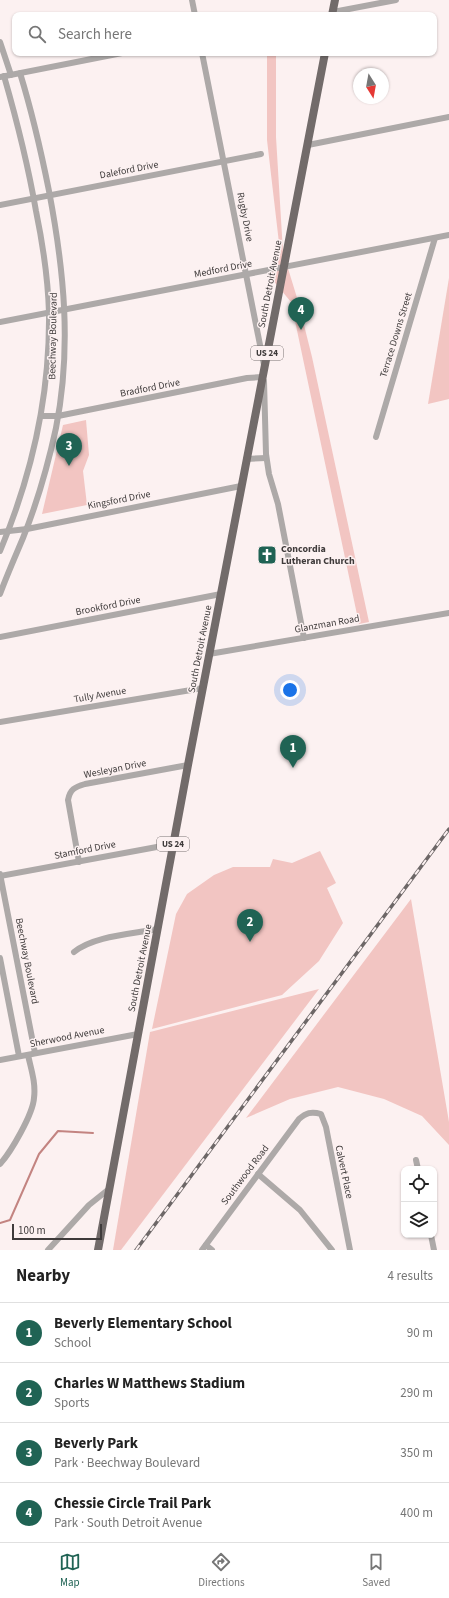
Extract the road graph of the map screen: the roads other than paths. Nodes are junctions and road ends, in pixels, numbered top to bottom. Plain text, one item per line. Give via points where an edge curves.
1 (192, 0) edge
2 (335, 0) edge
3 (396, 0) edge
4 (194, 12) edge
5 (332, 12) edge
6 (341, 12) edge
7 (0, 42) edge
8 (107, 56) edge
9 (203, 56) edge
10 (324, 56) edge
11 (20, 73) junction
12 (11, 75) junction
13 (2, 76) edge
14 (449, 117) edge
15 (308, 145) junction
16 (261, 154) dead end
17 (224, 162) junction
18 (50, 196) junction
19 (34, 199) junction
20 (0, 205) edge
21 (449, 235) edge
22 (435, 238) junction
23 (284, 268) junction
24 (246, 274) junction
25 (65, 310) junction
26 (49, 313) junction
27 (0, 322) edge
28 (264, 366) junction
29 (262, 377) junction
30 (41, 416) junction
31 (58, 416) junction
32 (376, 437) dead end
33 (266, 458) junction
34 (246, 459) junction
35 (241, 486) junction
36 (27, 528) junction
37 (0, 532) edge
38 (8, 532) junction
39 (0, 551) edge
40 (0, 594) edge
41 (221, 594) junction
42 (449, 613) edge
43 (0, 637) edge
44 (304, 638) junction
45 (209, 654) junction
46 (203, 688) junction
47 (0, 722) edge
48 (188, 765) junction
49 (173, 844) junction
50 (79, 862) junction
51 (0, 875) edge
52 (157, 929) junction
53 (74, 952) dead end
54 (0, 958) edge
55 (138, 1034) junction
56 (35, 1053) junction
57 (28, 1054) junction
58 (19, 1056) junction
59 (0, 1060) edge
60 (306, 1113) joint
61 (416, 1160) dead end
62 (0, 1164) edge
63 (417, 1166) edge
64 (258, 1174) junction
65 (109, 1190) junction
66 (432, 1238) edge
67 (204, 1247) edge
68 (48, 1250) edge
69 (98, 1250) edge
70 (212, 1250) edge
71 (332, 1250) edge
72 (350, 1250) edge
73 (434, 1250) edge

1 - 4 street
2 - 5 main road
3 - 6 street
7 - 12 street
8 - 11 street
9 - 17 street, Rugby Drive
10 - 15 main road, South Detroit Avenue / US 24
11 - 12 street
11 - 18 street, Beechway Boulevard via 38,136
12 - 13 street
13 - 19 street, Beechway Boulevard via 22,140
14 - 15 street
15 - 23 main road, South Detroit Avenue / US 24
16 - 17 street, Daleford Drive
17 - 18 street, Daleford Drive
17 - 24 street, Rugby Drive
18 - 19 street, Daleford Drive
18 - 25 street, Beechway Boulevard via 61,261
19 - 20 street, Daleford Drive
19 - 26 street, Beechway Boulevard via 45,263
21 - 22 street, Medford Drive
22 - 23 street, Medford Drive
22 - 32 street, Terrace Downs Street
23 - 24 street, Medford Drive
23 - 28 main road, South Detroit Avenue / US 24
24 - 25 street, Medford Drive
24 - 28 street, Rugby Drive
25 - 26 street, Medford Drive
25 - 31 street, Beechway Boulevard via 63,377
26 - 27 street, Medford Drive
26 - 30 street, Beechway Boulevard via 47,376
28 - 29 main road, South Detroit Avenue / US 24
28 - 33 street, Rugby Drive
29 - 31 street, Bradford Drive
29 - 34 main road, South Detroit Avenue / US 24
30 - 31 street, Bradford Drive
30 - 38 street, Beechway Boulevard via 27,478
31 - 36 street, Beechway Boulevard via 42,483
33 - 34 street
33 - 44 street, Rugby Drive via 278,504
34 - 35 main road, South Detroit Avenue / US 24
35 - 36 street, Kingsford Drive
35 - 41 main road, South Detroit Avenue / US 24
36 - 38 street, Kingsford Drive
36 - 40 street, Beechway Boulevard
37 - 38 street, Kingsford Drive
38 - 39 street, Beechway Boulevard
41 - 43 street, Brookford Drive
41 - 45 main road, South Detroit Avenue / US 24
42 - 44 street, Glanzman Road
44 - 45 street, Glanzman Road
45 - 46 main road, South Detroit Avenue / US 24
46 - 47 street, Tully Avenue
46 - 48 main road, South Detroit Avenue / US 24
48 - 49 main road, South Detroit Avenue / US 24
48 - 50 street, Wesleyan Drive via 85,784 72,789 68,800
49 - 50 street, Stamford Drive
49 - 52 main road, South Detroit Avenue / US 24
50 - 51 street, Stamford Drive
51 - 56 street, Beechway Boulevard
52 - 53 street via 84,944
52 - 55 main road, South Detroit Avenue / US 24
54 - 58 street
55 - 56 street, Sherwood Avenue
55 - 65 main road, South Detroit Avenue / US 24
56 - 57 street, Sherwood Avenue
57 - 58 street, Sherwood Avenue
57 - 62 street via 35,1085 33,1103
58 - 59 street, Sherwood Avenue
60 - 64 street, Southwood Road
60 - 72 street, Calvert Place via 321,1114 326,1127
61 - 63 street
64 - 67 street, Southwood Road
64 - 71 street via 300,1210
65 - 68 street via 90,1205
65 - 69 main road, South Detroit Avenue / US 24
66 - 73 street
67 - 70 street

